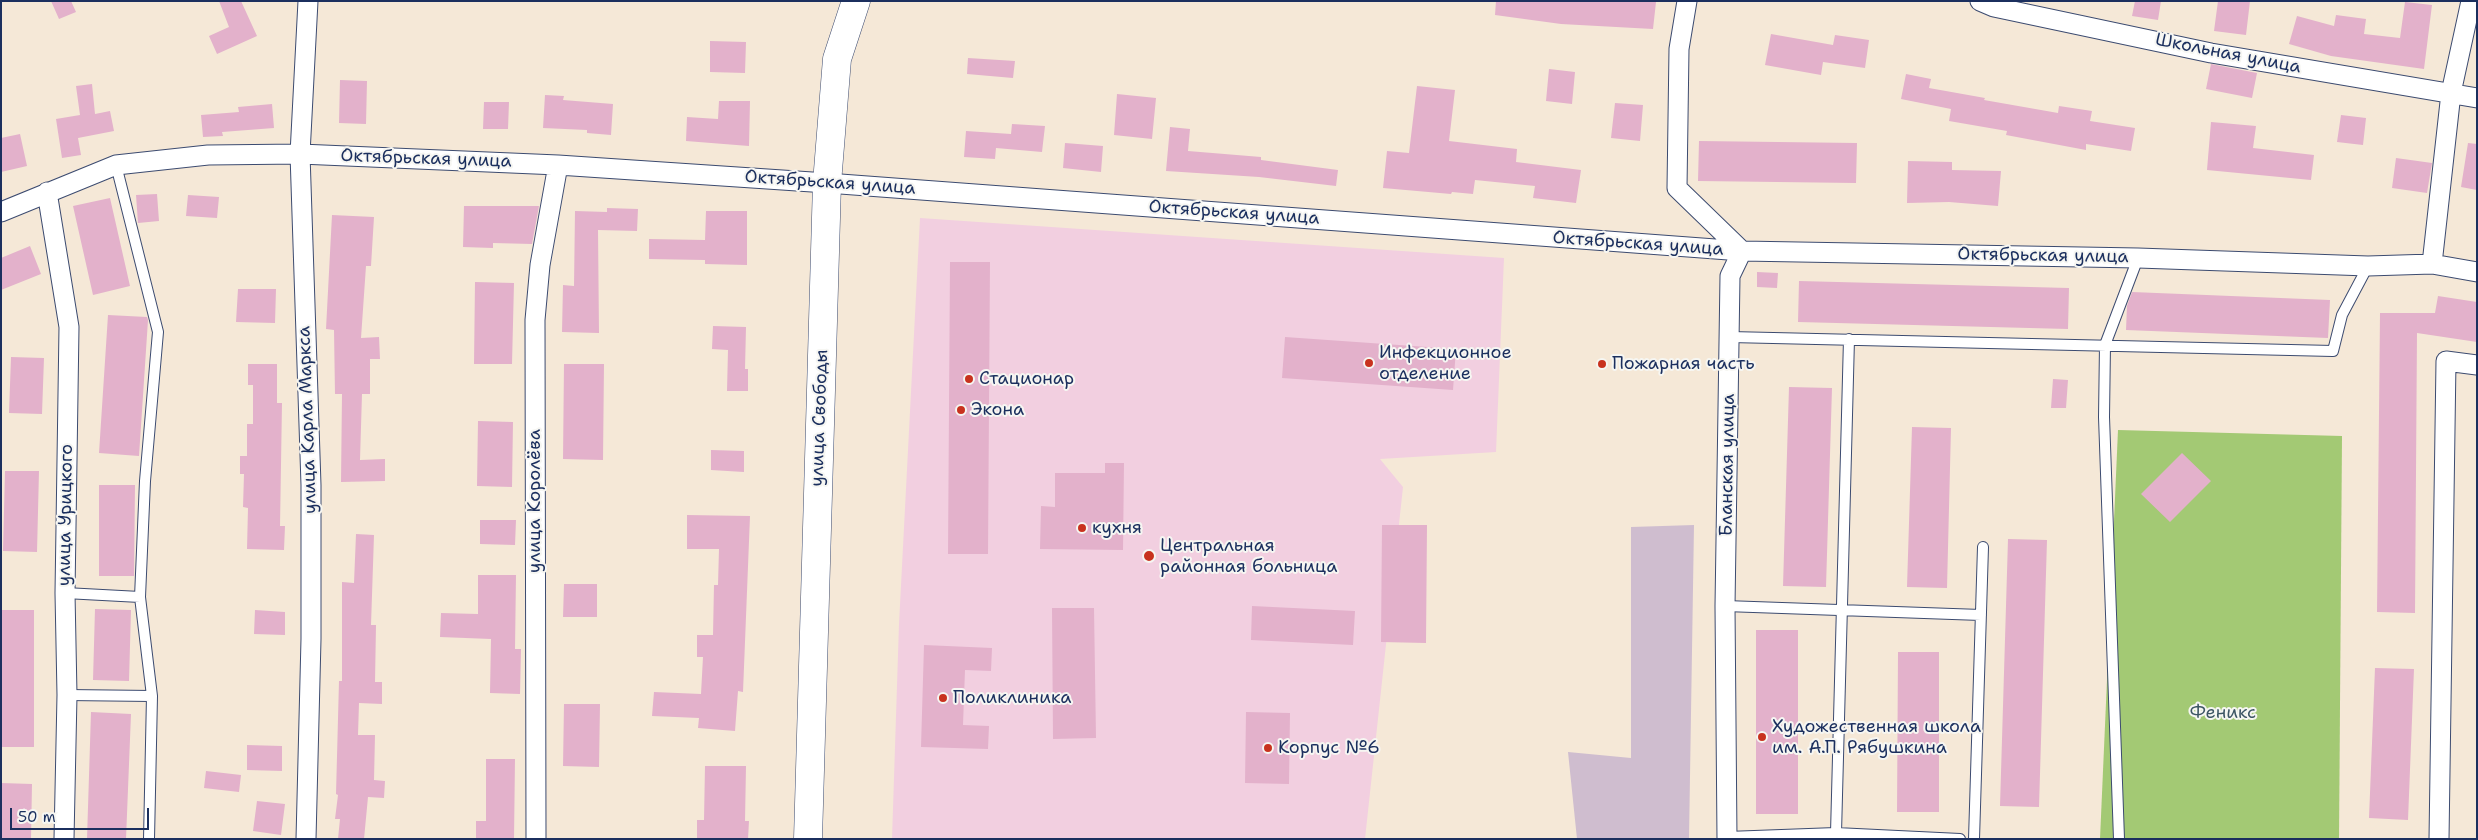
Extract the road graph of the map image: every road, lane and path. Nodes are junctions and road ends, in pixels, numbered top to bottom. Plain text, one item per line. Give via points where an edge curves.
1 (308, 1) edge
2 (856, 1) edge
3 (1687, 1) edge
4 (1980, 1) edge
5 (2471, 1) edge
6 (2451, 93) junction
7 (2477, 98) edge
8 (300, 154) junction
9 (116, 165) junction
10 (558, 165) junction
11 (827, 182) junction
12 (47, 192) junction
13 (1, 212) edge
14 (1742, 251) junction
15 (2138, 258) junction
16 (2432, 264) junction
17 (2368, 266) junction
18 (2477, 272) edge
19 (1730, 337) junction
20 (1849, 339) junction
21 (2106, 345) junction
22 (2477, 365) edge
23 (1983, 547) dead end
24 (65, 593) junction
25 (140, 597) junction
26 (1726, 606) junction
27 (1841, 611) junction
28 (1980, 615) junction
29 (67, 694) junction
30 (152, 696) junction
31 (1836, 833) junction
32 (1727, 838) edge
33 (64, 839) edge
34 (149, 839) edge
35 (306, 839) edge
36 (536, 839) edge
37 (808, 839) edge
38 (1960, 839) edge
39 (1974, 839) edge
40 (2119, 839) edge
41 (2439, 839) edge

1 - 8 street, улица Карла Маркса
2 - 11 street, улица Свободы via 837,59
3 - 14 street via 1679,49 1677,188
4 - 6 street, Школьная улица via 1994,7 2211,53
5 - 6 street
6 - 7 street, Школьная улица
6 - 16 street
8 - 9 street, Октябрьская улица via 208,155
8 - 10 street, Октябрьская улица
8 - 35 street, улица Карла Маркса via 311,485
9 - 12 street, Октябрьская улица
9 - 25 lane via 158,332 145,482
10 - 11 street, Октябрьская улица
10 - 36 street, улица Королёва via 540,265 535,320
11 - 14 street, Октябрьская улица
11 - 37 street, улица Свободы
12 - 13 street, Октябрьская улица
12 - 24 street, улица Урицкого via 69,328
14 - 15 street, Октябрьская улица
14 - 19 street, Бланская улица via 1730,276
15 - 17 street, Октябрьская улица
15 - 21 lane
16 - 17 street, Октябрьская улица
16 - 18 street, Октябрьская улица
17 - 21 lane via 2342,315 2333,351
19 - 20 lane
19 - 26 street, Бланская улица
20 - 21 lane
20 - 27 lane
21 - 40 lane via 2104,418
22 - 41 street via 2446,361
23 - 28 lane
24 - 25 lane
24 - 29 street, улица Урицкого
25 - 30 lane
26 - 27 lane
26 - 32 street, Бланская улица
27 - 28 lane
27 - 31 lane
28 - 39 lane
29 - 30 lane
29 - 33 street, улица Урицкого
30 - 34 lane
31 - 32 lane
31 - 38 lane

